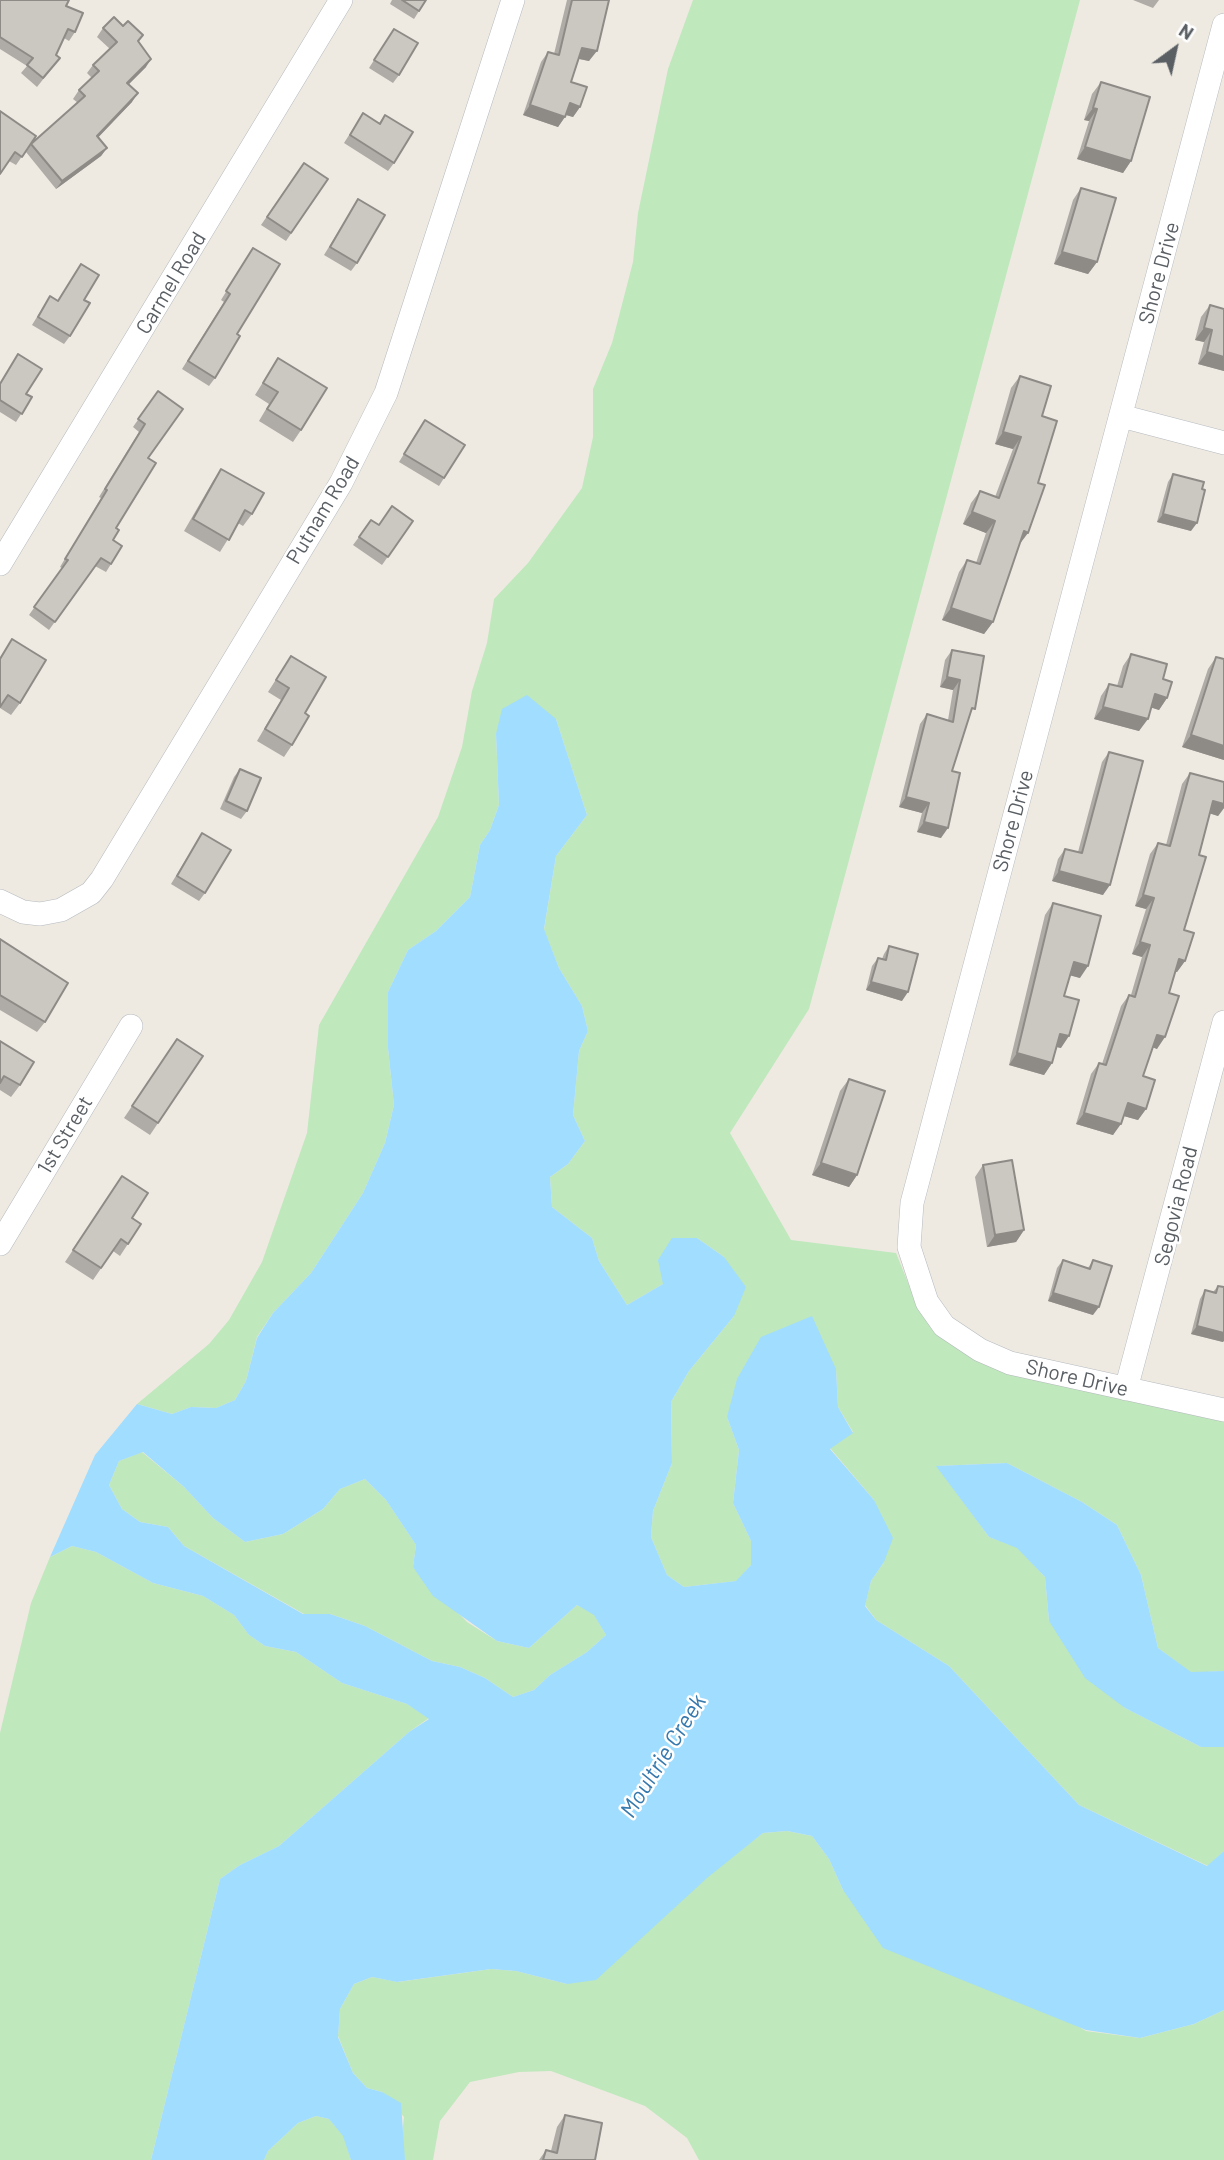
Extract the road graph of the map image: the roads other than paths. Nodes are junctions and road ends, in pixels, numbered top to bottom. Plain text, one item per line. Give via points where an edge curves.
1 (341, 0) edge
2 (513, 0) edge
3 (1224, 25) edge
4 (1121, 416) junction
5 (1224, 443) edge
6 (0, 565) edge
7 (0, 901) edge
8 (1224, 1022) edge
9 (131, 1026) dead end
10 (0, 1244) edge
11 (1126, 1390) junction
12 (1224, 1410) edge

1 - 6 street, Carmel Road
2 - 7 street, Putnam Road via 386,393 341,483 102,879 91,892 61,910 23,912
3 - 4 street, Shore Drive
4 - 5 street
4 - 11 street, Shore Drive via 912,1203 909,1247 927,1302 944,1326 961,1339 1010,1363
8 - 11 street, Segovia Road
9 - 10 street, 1st Street
11 - 12 street, Shore Drive

